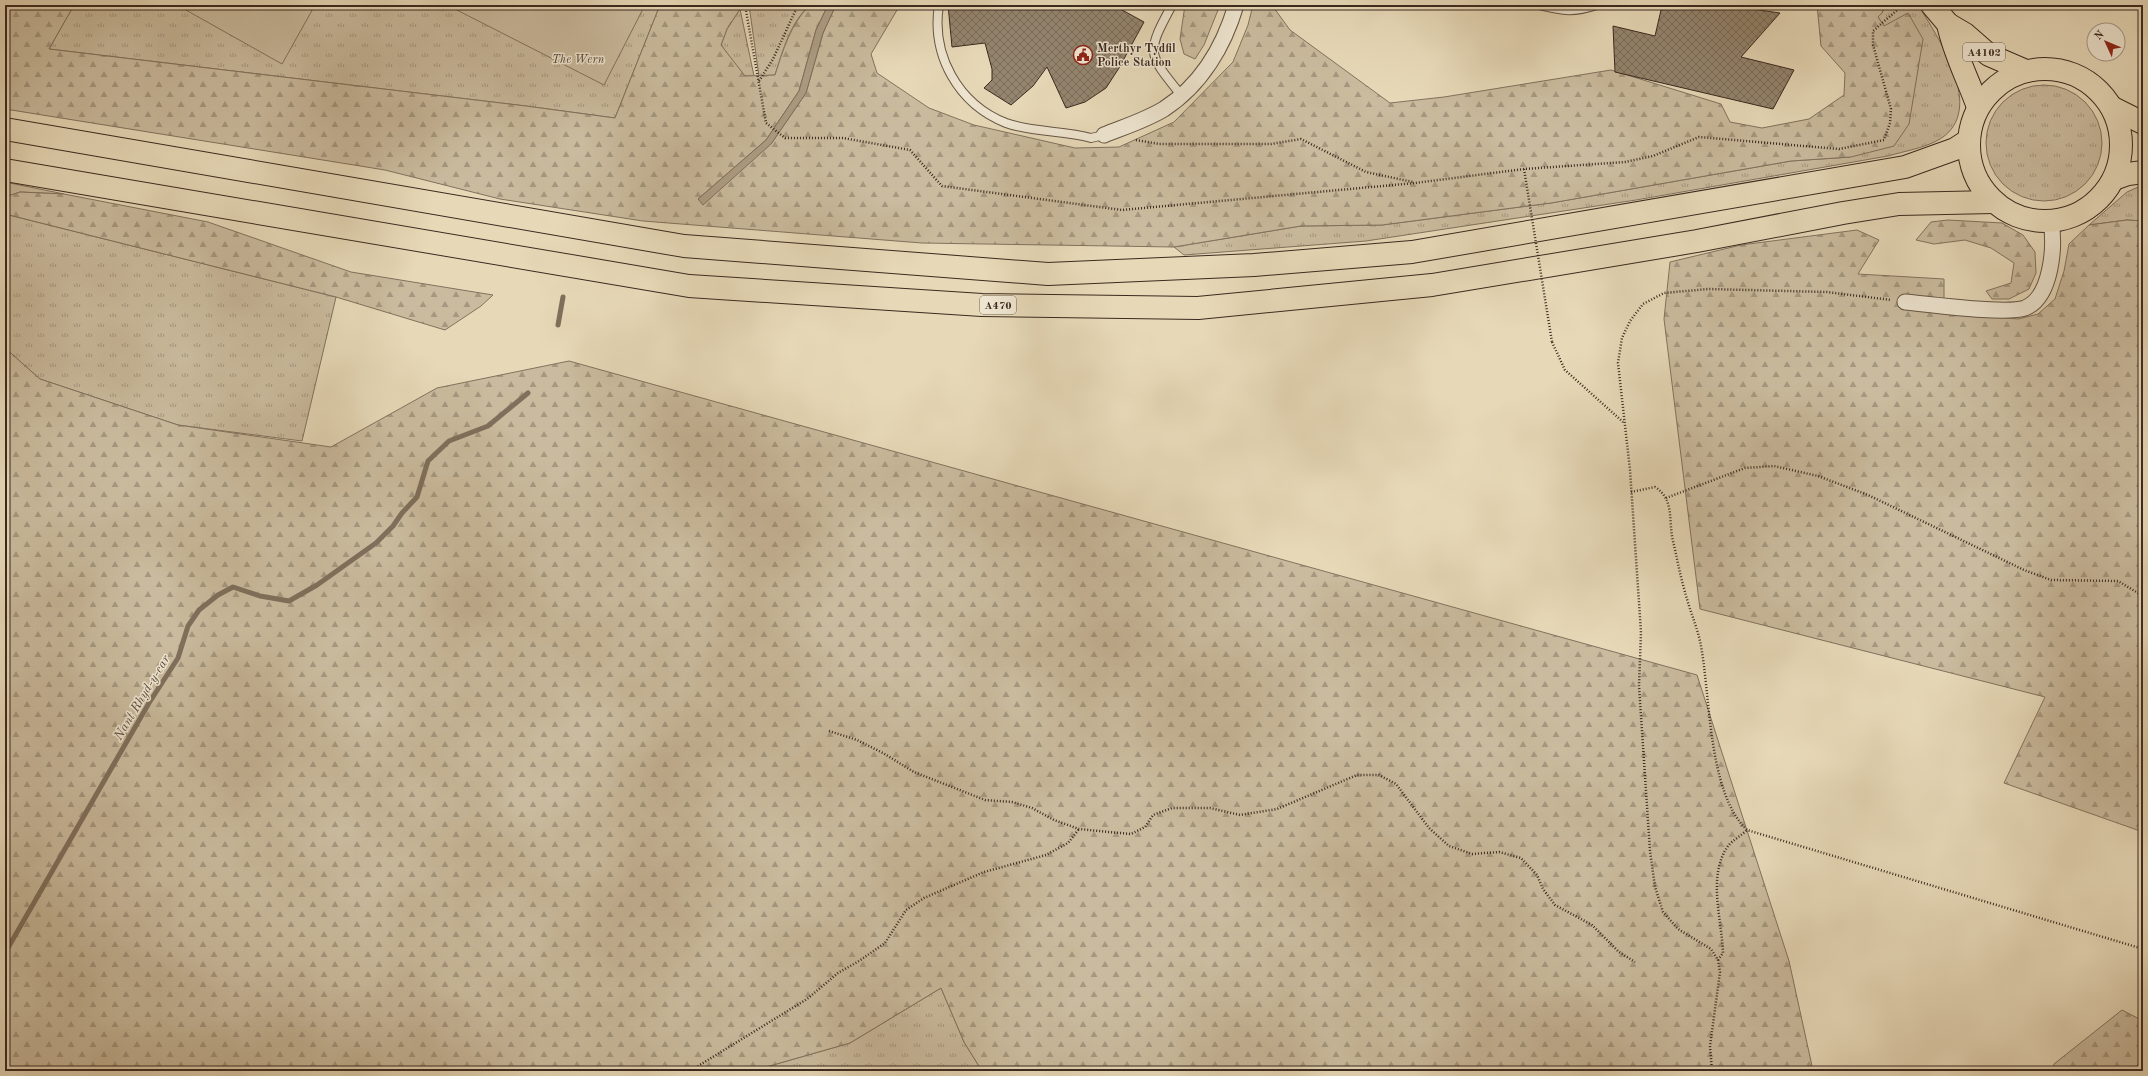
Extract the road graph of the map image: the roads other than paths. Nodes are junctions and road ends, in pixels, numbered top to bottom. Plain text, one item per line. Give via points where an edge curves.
1 (939, 5) edge
2 (1172, 5) edge
3 (1236, 5) edge
4 (1539, 5) edge
5 (1597, 5) edge
6 (1932, 5) edge
7 (1948, 24) junction
8 (2026, 71) junction
9 (1181, 95) junction
10 (1978, 107) junction
11 (2113, 108) junction
12 (2143, 124) edge
13 (5, 129) edge
14 (1104, 135) joint
15 (1969, 140) junction
16 (5, 170) edge
17 (2143, 172) edge
18 (2114, 180) junction
19 (1993, 202) junction
20 (2051, 222) junction
21 (1905, 302) road end

1 - 14 lane via 938,40 953,81 980,108 1007,123 1091,138
2 - 9 lane via 1153,41 1153,55
3 - 9 street via 1226,35 1211,62
4 - 5 lane via 1577,11
6 - 7 main road, A4102
7 - 8 main road, A4102 via 1965,34 1989,55
7 - 10 main road, A4102 via 1952,43 1966,72
8 - 10 main road via 2000,83
8 - 11 main road via 2053,69 2079,76 2099,90
9 - 14 street via 1163,109
10 - 15 main road
11 - 12 main road
11 - 18 main road via 2121,131 2122,155
13 - 15 main road via 684,246 1048,274 1254,265 1412,252 1905,167 1955,149
15 - 19 main road via 1971,165 1976,178
16 - 19 main road, A470 via 689,286 982,305 1198,308 1432,284 1697,241 1843,212 1899,204
17 - 18 main road via 2128,174
18 - 20 main road via 2090,208 2077,215
19 - 20 main road via 2008,212 2034,221
20 - 21 street via 2053,242 2046,280 2037,298 2024,308 1996,310

